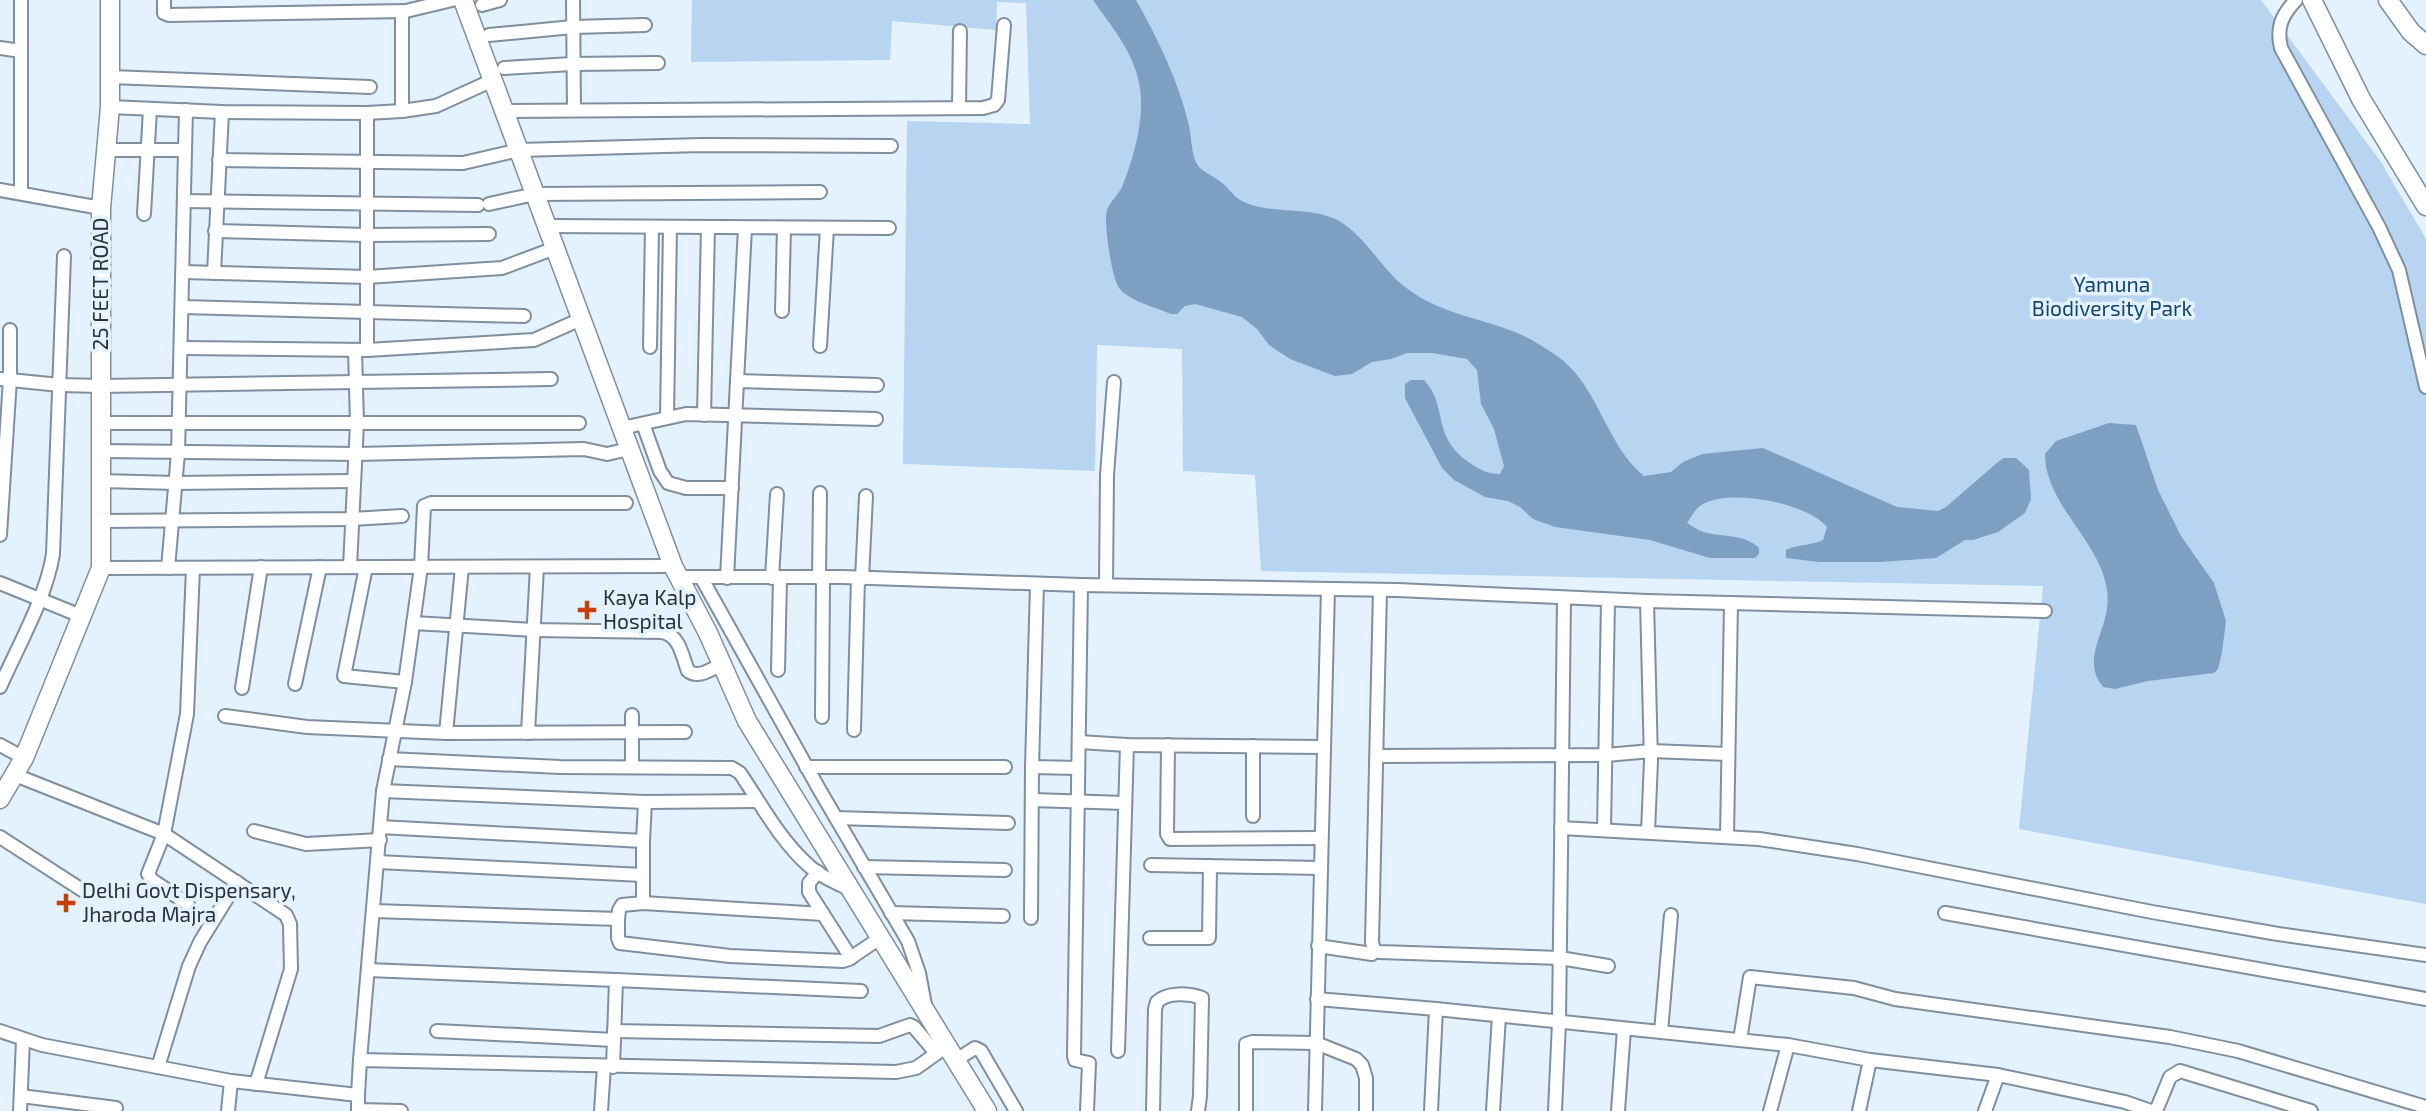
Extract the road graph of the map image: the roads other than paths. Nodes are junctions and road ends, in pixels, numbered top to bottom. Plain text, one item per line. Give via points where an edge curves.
1 (21, 0) edge
2 (110, 0) edge
3 (164, 0) edge
4 (452, 0) edge
5 (463, 0) edge
6 (500, 0) edge
7 (573, 0) edge
8 (2296, 0) edge
9 (2312, 0) edge
10 (2388, 0) edge
11 (482, 5) dead end
12 (407, 11) junction
13 (645, 25) dead end
14 (1004, 25) dead end
15 (573, 27) junction
16 (960, 30) dead end
17 (489, 35) dead end
18 (2426, 45) edge
19 (0, 48) edge
20 (21, 51) junction
21 (658, 63) dead end
22 (572, 64) junction
23 (498, 74) junction
24 (110, 77) junction
25 (370, 87) dead end
26 (110, 107) junction
27 (959, 108) junction
28 (149, 109) junction
29 (186, 110) junction
30 (574, 110) junction
31 (402, 111) junction
32 (504, 111) junction
33 (222, 112) junction
34 (367, 113) junction
35 (891, 146) dead end
36 (107, 150) junction
37 (148, 150) junction
38 (185, 150) junction
39 (519, 150) junction
40 (219, 160) junction
41 (367, 162) junction
42 (0, 190) edge
43 (820, 192) dead end
44 (21, 193) junction
45 (535, 194) junction
46 (184, 201) junction
47 (216, 202) junction
48 (367, 204) junction
49 (2426, 206) edge
50 (101, 208) junction
51 (144, 214) dead end
52 (547, 226) junction
53 (652, 227) junction
54 (670, 227) junction
55 (708, 227) junction
56 (745, 228) junction
57 (784, 228) junction
58 (827, 228) junction
59 (889, 228) dead end
60 (215, 231) junction
61 (489, 234) dead end
62 (367, 235) junction
63 (555, 248) junction
64 (64, 256) dead end
65 (183, 272) junction
66 (214, 273) junction
67 (367, 277) junction
68 (182, 307) junction
69 (782, 311) dead end
70 (367, 312) junction
71 (524, 316) dead end
72 (581, 319) junction
73 (10, 330) dead end
74 (820, 346) dead end
75 (650, 347) dead end
76 (181, 348) junction
77 (361, 350) junction
78 (5, 379) edge
79 (551, 379) dead end
80 (737, 381) junction
81 (1114, 382) dead end
82 (356, 383) junction
83 (60, 385) junction
84 (181, 385) junction
85 (877, 385) dead end
86 (101, 386) junction
87 (2426, 387) edge
88 (736, 414) junction
89 (704, 415) junction
90 (667, 418) junction
91 (876, 419) dead end
92 (101, 423) junction
93 (179, 423) junction
94 (357, 423) junction
95 (579, 423) dead end
96 (643, 424) junction
97 (622, 428) junction
98 (629, 449) junction
99 (101, 451) junction
100 (178, 453) junction
101 (356, 454) junction
102 (101, 481) junction
103 (354, 481) junction
104 (176, 483) junction
105 (732, 488) junction
106 (820, 493) dead end
107 (777, 494) dead end
108 (866, 496) dead end
109 (625, 503) dead end
110 (402, 516) dead end
111 (352, 519) junction
112 (101, 521) junction
113 (173, 521) junction
114 (0, 535) edge
115 (350, 567) junction
116 (366, 567) junction
117 (421, 567) junction
118 (462, 567) junction
119 (537, 567) junction
120 (101, 568) junction
121 (168, 568) junction
122 (193, 568) junction
123 (261, 568) junction
124 (320, 568) junction
125 (675, 572) junction
126 (701, 577) junction
127 (727, 578) junction
128 (776, 578) junction
129 (821, 578) junction
130 (860, 578) junction
131 (0, 583) edge
132 (1037, 584) junction
133 (1081, 585) junction
134 (1106, 585) junction
135 (1328, 589) junction
136 (1380, 590) junction
137 (1564, 598) junction
138 (39, 599) junction
139 (1608, 600) junction
140 (1647, 601) junction
141 (1731, 603) junction
142 (2045, 611) dead end
143 (81, 616) junction
144 (413, 623) junction
145 (456, 626) junction
146 (534, 630) junction
147 (722, 664) junction
148 (778, 670) dead end
149 (405, 682) junction
150 (295, 684) dead end
151 (0, 687) edge
152 (242, 688) dead end
153 (632, 715) dead end
154 (225, 716) dead end
155 (822, 717) dead end
156 (854, 730) dead end
157 (394, 731) junction
158 (632, 732) junction
159 (685, 732) dead end
160 (446, 733) junction
161 (528, 733) junction
162 (1079, 742) junction
163 (0, 745) edge
164 (1127, 745) junction
165 (1168, 745) junction
166 (1253, 746) junction
167 (1323, 747) junction
168 (1651, 751) junction
169 (1728, 754) junction
170 (1562, 755) junction
171 (1606, 755) junction
172 (1378, 756) junction
173 (24, 758) junction
174 (389, 759) junction
175 (632, 767) junction
176 (806, 767) junction
177 (1005, 767) dead end
178 (1032, 767) junction
179 (1079, 768) junction
180 (15, 775) junction
181 (383, 792) junction
182 (0, 799) edge
183 (1032, 800) junction
184 (749, 801) junction
185 (645, 802) junction
186 (1078, 802) junction
187 (1125, 803) junction
188 (1253, 816) dead end
189 (836, 818) junction
190 (1008, 823) dead end
191 (1561, 828) junction
192 (1604, 830) junction
193 (254, 831) dead end
194 (1648, 832) junction
195 (380, 833) junction
196 (164, 834) junction
197 (0, 837) edge
198 (1727, 837) junction
199 (1321, 838) junction
200 (643, 841) junction
201 (378, 862) junction
202 (1151, 865) dead end
203 (1210, 866) junction
204 (864, 867) junction
205 (1320, 868) junction
206 (1005, 870) dead end
207 (818, 872) junction
208 (643, 876) junction
209 (237, 882) junction
210 (82, 891) dead end
211 (852, 891) junction
212 (643, 903) junction
213 (188, 904) dead end
214 (374, 911) junction
215 (891, 913) junction
216 (1945, 913) dead end
217 (823, 914) junction
218 (1671, 915) dead end
219 (1003, 916) dead end
220 (1031, 918) dead end
221 (618, 919) junction
222 (1150, 937) dead end
223 (880, 938) junction
224 (1318, 946) junction
225 (1372, 954) dead end
226 (2426, 955) edge
227 (1560, 958) junction
228 (849, 959) junction
229 (1608, 966) dead end
230 (368, 970) junction
231 (616, 980) junction
232 (862, 991) dead end
233 (1317, 999) junction
234 (2426, 999) edge
235 (1436, 1009) junction
236 (926, 1012) junction
237 (1499, 1016) junction
238 (1559, 1022) junction
239 (1623, 1029) junction
240 (0, 1031) edge
241 (437, 1031) dead end
242 (1661, 1032) junction
243 (614, 1036) junction
244 (23, 1040) junction
245 (1740, 1040) junction
246 (1316, 1043) junction
247 (1788, 1045) junction
248 (1118, 1051) dead end
249 (946, 1053) junction
250 (360, 1060) junction
251 (1870, 1060) junction
252 (609, 1066) junction
253 (158, 1068) junction
254 (1998, 1076) junction
255 (231, 1081) junction
256 (256, 1084) junction
257 (358, 1095) junction
258 (21, 1096) junction
259 (2113, 1106) edge
260 (2426, 1107) edge
261 (116, 1108) dead end
262 (358, 1110) edge
263 (20, 1111) edge
264 (228, 1111) edge
265 (401, 1111) edge
266 (601, 1111) edge
267 (987, 1111) edge
268 (1016, 1111) edge
269 (1087, 1111) edge
270 (1153, 1111) edge
271 (1198, 1111) edge
272 (1246, 1111) edge
273 (1315, 1111) edge
274 (1366, 1111) edge
275 (1431, 1111) edge
276 (1493, 1111) edge
277 (1555, 1111) edge
278 (1618, 1111) edge
279 (1770, 1111) edge
280 (1859, 1111) edge
281 (1986, 1111) edge
282 (2153, 1111) edge
283 (2311, 1111) edge

1 - 20 street
2 - 24 street, 25 FEET ROAD
3 - 12 street via 164,13 169,15
4 - 12 street
5 - 23 street
6 - 11 street
7 - 15 street
8 - 87 street via 2277,33 2281,48 2399,270
9 - 49 street via 2361,99
10 - 18 street
12 - 31 street
13 - 15 street
14 - 27 street via 998,100 983,108
15 - 17 street
15 - 22 street
16 - 27 street
19 - 20 street
20 - 44 street
21 - 22 street
22 - 23 street
22 - 30 street
23 - 31 street via 441,104
23 - 32 street
24 - 25 street
24 - 26 street, 25 FEET ROAD
26 - 28 street
26 - 36 street, 25 FEET ROAD
27 - 30 street
28 - 29 street
28 - 37 street
29 - 33 street
29 - 38 street
30 - 32 street
31 - 34 street
32 - 39 street
33 - 34 street
33 - 40 street
34 - 41 street
35 - 39 street
36 - 37 street
36 - 50 street, 25 FEET ROAD
37 - 38 street
37 - 51 street
38 - 46 street
39 - 41 street via 465,162
39 - 45 street
40 - 41 street
40 - 47 street
41 - 48 street
42 - 44 street
43 - 45 street
44 - 50 street
45 - 48 street via 484,204
45 - 52 street
46 - 47 street
46 - 65 street
47 - 48 street
47 - 60 street
48 - 62 street
50 - 86 street, 25 FEET ROAD
52 - 53 street
52 - 63 street
53 - 54 street
53 - 75 street
54 - 55 street
54 - 90 street
55 - 56 street
55 - 89 street
56 - 57 street
56 - 80 street
57 - 58 street
57 - 69 street
58 - 59 street
58 - 74 street
60 - 62 street
60 - 66 street
61 - 62 street
62 - 67 street
63 - 67 street via 505,267
63 - 72 street
64 - 83 street
65 - 66 street
65 - 68 street
66 - 67 street
67 - 70 street
68 - 70 street
68 - 76 street
70 - 71 street
70 - 77 street
72 - 77 street via 536,340
72 - 97 street
73 - 78 street
76 - 77 street
76 - 84 street
77 - 82 street
78 - 83 street
78 - 114 street
79 - 82 street
80 - 85 street
80 - 88 street
81 - 134 street
82 - 84 street
82 - 94 street
83 - 86 street
83 - 138 street via 53,554
84 - 86 street
84 - 93 street
86 - 92 street, 25 FEET ROAD
88 - 89 street
88 - 91 street
88 - 105 street
89 - 90 street
90 - 96 street
92 - 93 street
92 - 99 street, 25 FEET ROAD
93 - 94 street
93 - 100 street
94 - 95 street
94 - 101 street
96 - 97 street
96 - 105 street via 668,484
97 - 98 street
98 - 101 street via 607,454 584,449
98 - 125 street
99 - 100 street
99 - 102 street, 25 FEET ROAD
100 - 101 street
100 - 104 street
101 - 103 street
102 - 104 street
102 - 112 street, 25 FEET ROAD
103 - 104 street
103 - 111 street
104 - 113 street
105 - 127 street
106 - 129 street
107 - 128 street
108 - 130 street
109 - 117 street via 427,504
110 - 111 street
111 - 113 street
111 - 115 street
112 - 113 street
112 - 120 street, 25 FEET ROAD
113 - 121 street
115 - 116 street
115 - 124 street
116 - 117 street
116 - 149 street via 344,676
117 - 118 street
117 - 144 street
118 - 119 street
118 - 145 street
119 - 125 street
119 - 146 street
120 - 121 street
120 - 143 street
121 - 122 street
122 - 123 street
122 - 196 street via 187,714
123 - 124 street
123 - 152 street
124 - 150 street
125 - 126 street
125 - 147 street
126 - 127 street
126 - 176 street
127 - 128 street
128 - 129 street
128 - 148 street
129 - 130 street
129 - 155 street
130 - 132 street
130 - 156 street
131 - 138 street
132 - 133 street
132 - 178 street
133 - 134 street
133 - 162 street
134 - 135 street
135 - 136 street
135 - 167 street
136 - 137 street
136 - 172 street
137 - 139 street
137 - 170 street
138 - 143 street
138 - 151 street
139 - 140 street
139 - 171 street
140 - 141 street
140 - 168 street
141 - 142 street
141 - 169 street
143 - 173 street
144 - 145 street
144 - 149 street
145 - 146 street
145 - 160 street
146 - 147 street via 665,633 676,640 692,674
146 - 161 street
147 - 211 street via 747,721
149 - 157 street
153 - 158 street
154 - 157 street via 307,727
157 - 160 street
157 - 174 street
158 - 159 street
158 - 161 street
158 - 175 street
160 - 161 street
162 - 164 street
162 - 179 street
163 - 173 street
164 - 165 street
164 - 187 street
165 - 166 street
165 - 199 street via 1170,839
166 - 167 street
166 - 188 street
167 - 199 street
168 - 169 street
168 - 171 street
168 - 194 street
169 - 198 street
170 - 171 street
170 - 172 street
170 - 191 street
171 - 192 street
172 - 227 street via 1374,950
173 - 180 street
174 - 175 street
174 - 181 street
175 - 184 street via 729,767 740,773
176 - 177 street
176 - 189 street
178 - 179 street
178 - 183 street
179 - 186 street
180 - 182 street
180 - 196 street
181 - 185 street
181 - 195 street
183 - 186 street
183 - 220 street
184 - 185 street
184 - 207 street
185 - 200 street
186 - 187 street
186 - 269 street via 1074,1056 1089,1063
187 - 248 street
189 - 190 street
189 - 204 street
191 - 192 street
191 - 227 street
192 - 194 street
193 - 195 street via 306,844
194 - 198 street
195 - 200 street
195 - 201 street
196 - 209 street
196 - 213 street via 149,877
197 - 210 street
198 - 226 street via 1857,854 2278,934
199 - 205 street
200 - 208 street
201 - 208 street
201 - 214 street
202 - 203 street
203 - 205 street
203 - 222 street via 1209,937
204 - 206 street
204 - 215 street
205 - 224 street
207 - 211 street
207 - 217 street via 808,887
208 - 212 street
209 - 253 street via 189,966
209 - 256 street via 286,915 290,924 290,969
211 - 223 street
212 - 217 street
212 - 221 street via 622,905
214 - 221 street
214 - 230 street
215 - 219 street
215 - 236 street via 915,959
216 - 234 street
217 - 228 street
218 - 242 street
221 - 228 street via 622,944 730,956
223 - 228 street
223 - 236 street
224 - 225 street
224 - 233 street
227 - 229 street
227 - 238 street
230 - 231 street
230 - 250 street
231 - 232 street
231 - 243 street
233 - 235 street
233 - 246 street
235 - 237 street
235 - 275 street
236 - 249 street
237 - 238 street
237 - 276 street
238 - 239 street
238 - 277 street
239 - 242 street
239 - 278 street
240 - 244 street
241 - 243 street
242 - 245 street
243 - 249 street via 879,1036 905,1026 914,1027
243 - 252 street
244 - 253 street
244 - 258 street
245 - 247 street
245 - 260 street via 1750,977 1854,988 1895,999 2183,1040 2262,1058
246 - 272 street via 1246,1044
246 - 273 street
246 - 274 street via 1362,1065
247 - 251 street
247 - 279 street
249 - 252 street via 896,1072
249 - 267 street
249 - 268 street via 981,1051
250 - 252 street
250 - 257 street
251 - 254 street
251 - 280 street
252 - 266 street
253 - 255 street
254 - 259 street
254 - 281 street
255 - 256 street
255 - 264 street
256 - 257 street
257 - 262 street
258 - 261 street
258 - 263 street
259 - 282 street
262 - 265 street
270 - 271 street via 1155,1009 1166,995 1202,998
282 - 283 street via 2171,1077 2180,1071

